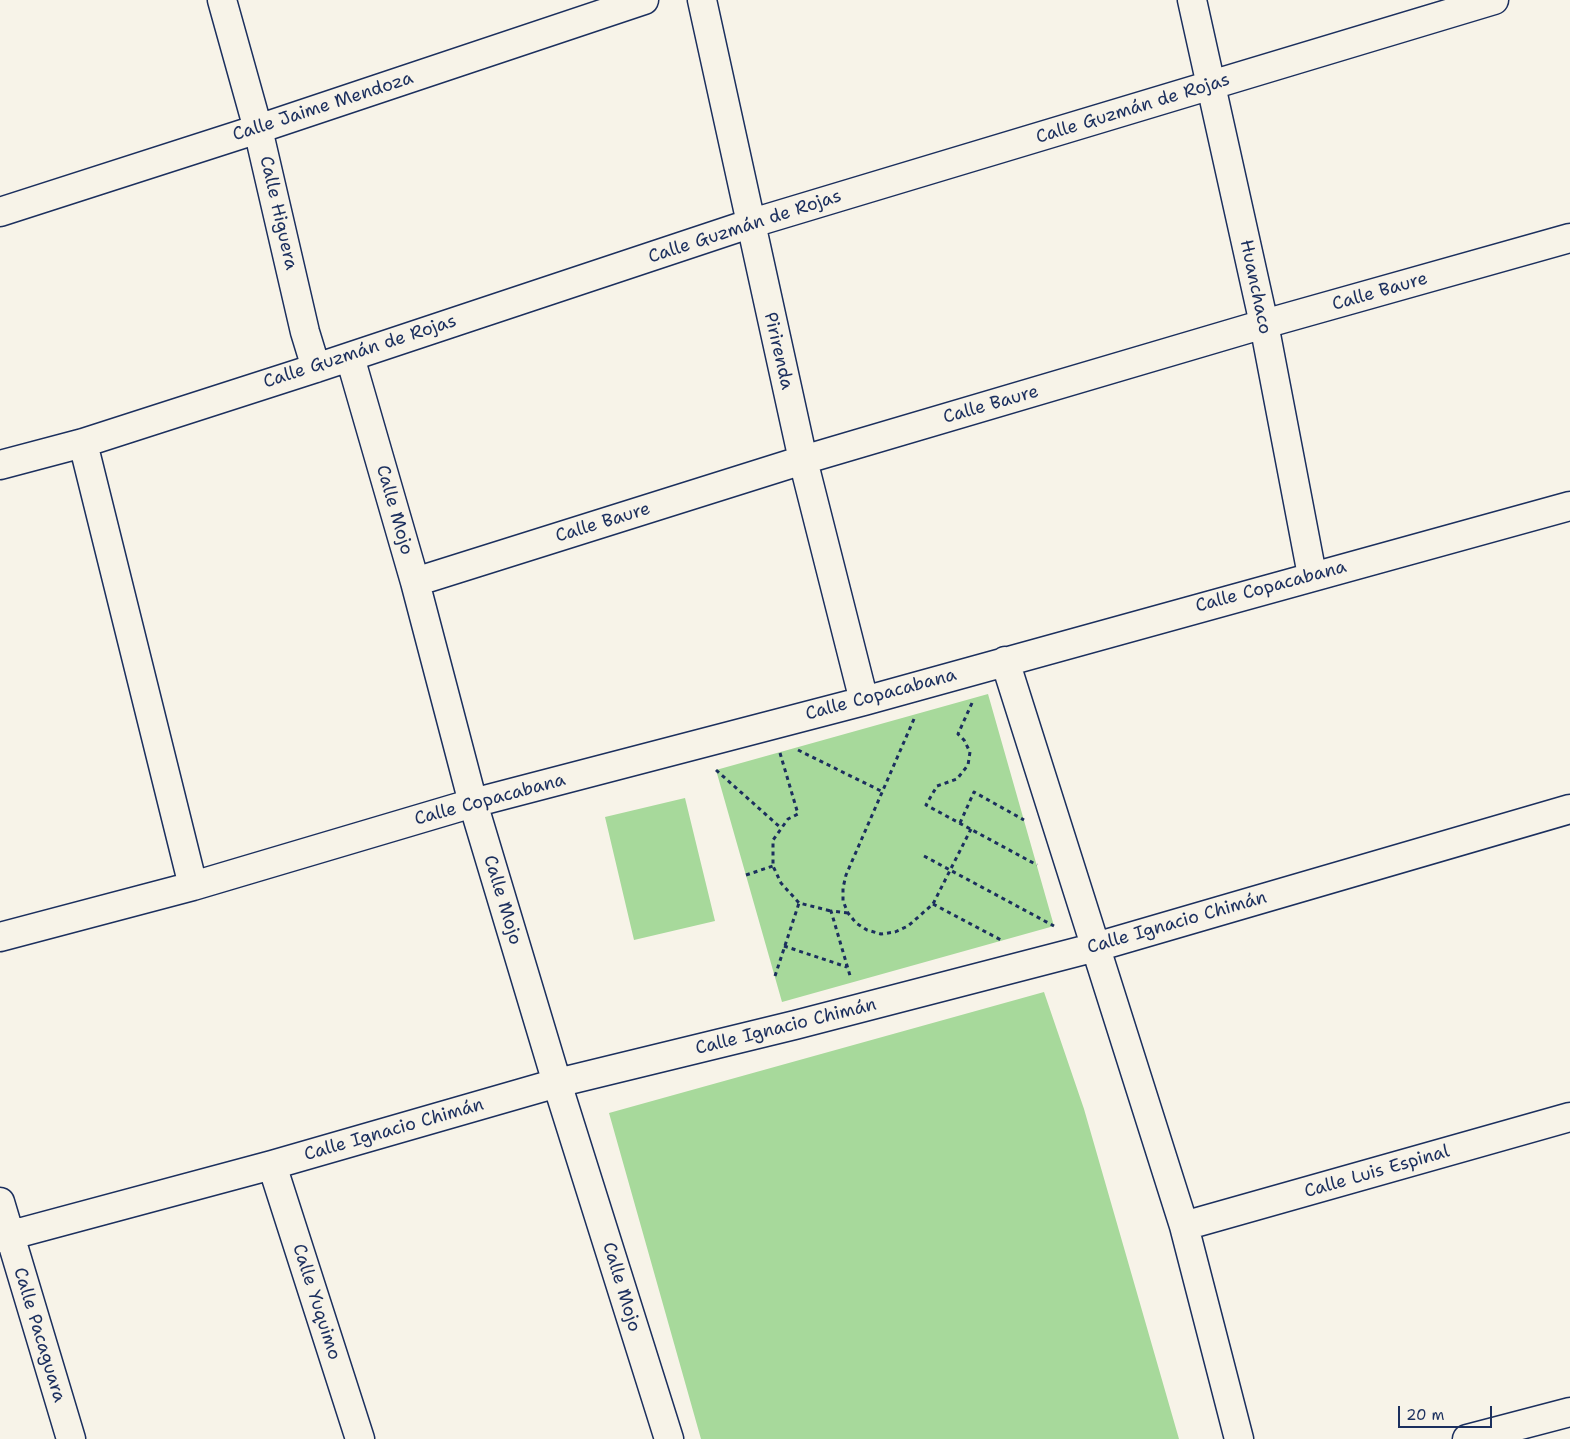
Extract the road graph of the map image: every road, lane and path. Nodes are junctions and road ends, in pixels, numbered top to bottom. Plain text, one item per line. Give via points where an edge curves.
1 (222, 0) edge
2 (644, 0) edge
3 (702, 0) edge
4 (1192, 0) edge
5 (1494, 0) edge
6 (1210, 86) junction
7 (258, 129) junction
8 (0, 212) edge
9 (749, 224) junction
10 (1570, 238) edge
11 (1264, 324) junction
12 (350, 356) junction
13 (316, 368) junction
14 (83, 443) junction
15 (802, 460) junction
16 (0, 466) edge
17 (1568, 514) edge
18 (1312, 575) junction
19 (415, 582) junction
20 (1005, 661) junction
21 (974, 697) dead end
22 (864, 701) junction
23 (916, 714) dead end
24 (794, 748) dead end
25 (780, 752) dead end
26 (716, 770) dead end
27 (883, 792) junction
28 (473, 803) junction
29 (1570, 809) edge
30 (1024, 820) dead end
31 (960, 823) junction
32 (780, 828) junction
33 (971, 829) junction
34 (924, 856) dead end
35 (1037, 864) dead end
36 (773, 866) junction
37 (950, 870) junction
38 (746, 875) dead end
39 (193, 886) junction
40 (799, 902) junction
41 (933, 904) junction
42 (831, 911) junction
43 (848, 913) junction
44 (1054, 926) dead end
45 (0, 937) edge
46 (1001, 940) dead end
47 (784, 946) junction
48 (1096, 947) junction
49 (847, 967) junction
50 (775, 976) dead end
51 (852, 982) dead end
52 (557, 1083) junction
53 (1570, 1117) edge
54 (272, 1165) junction
55 (0, 1202) edge
56 (1184, 1226) junction
57 (5, 1237) edge
58 (1570, 1412) edge
59 (1542, 1430) edge
60 (71, 1439) edge
61 (360, 1439) edge
62 (669, 1439) edge
63 (1239, 1439) edge
64 (1467, 1439) edge

1 - 7 street, Calle Higuera
2 - 7 street, Calle Jaime Mendoza
3 - 9 street, Pirirenda
4 - 6 street, Huanchaco
5 - 6 street, Calle Guzmán de Rojas
6 - 9 street, Calle Guzmán de Rojas
6 - 11 street, Huanchaco
7 - 8 street, Calle Jaime Mendoza
7 - 13 street, Calle Higuera
9 - 12 street, Calle Guzmán de Rojas
9 - 15 street, Pirirenda
10 - 11 street, Calle Baure
11 - 15 street, Calle Baure
11 - 18 street, Huanchaco
12 - 13 street, Calle Guzmán de Rojas
12 - 19 street, Calle Mojo
13 - 14 street, Calle Guzmán de Rojas
14 - 16 street, Calle Guzmán de Rojas
14 - 39 street
15 - 19 street, Calle Baure
15 - 22 street, Pirirenda
17 - 18 street, Calle Copacabana
18 - 20 street, Calle Copacabana
19 - 28 street, Calle Mojo
20 - 22 street, Calle Copacabana
20 - 48 street
21 - 31 path via 958,734 970,752 968,766 957,779 937,786 926,805
22 - 28 street, Calle Copacabana
23 - 27 path
24 - 27 path
25 - 32 path via 798,814
26 - 32 path
27 - 43 path via 846,875 843,888
28 - 39 street, Calle Copacabana
28 - 52 street, Calle Mojo
29 - 48 street, Calle Ignacio Chimán
30 - 31 path via 974,792
31 - 33 path
32 - 36 path via 773,840
33 - 35 path
33 - 37 path
34 - 37 path
36 - 38 path
36 - 40 path via 780,883
37 - 41 path
37 - 44 path
39 - 45 street, Calle Copacabana
40 - 42 path
40 - 47 path
41 - 43 path via 908,926 881,934 867,930
41 - 46 path
42 - 43 path
42 - 49 path
47 - 49 path
47 - 50 path
48 - 52 street, Calle Ignacio Chimán
48 - 56 street
49 - 51 path
52 - 54 street, Calle Ignacio Chimán
52 - 62 street, Calle Mojo
53 - 56 street, Calle Luis Espinal
54 - 57 street, Calle Ignacio Chimán
54 - 61 street, Calle Yuquimo
55 - 57 street, Calle Pacaguara
56 - 63 street
57 - 60 street, Calle Pacaguara
58 - 59 street
59 - 64 street

